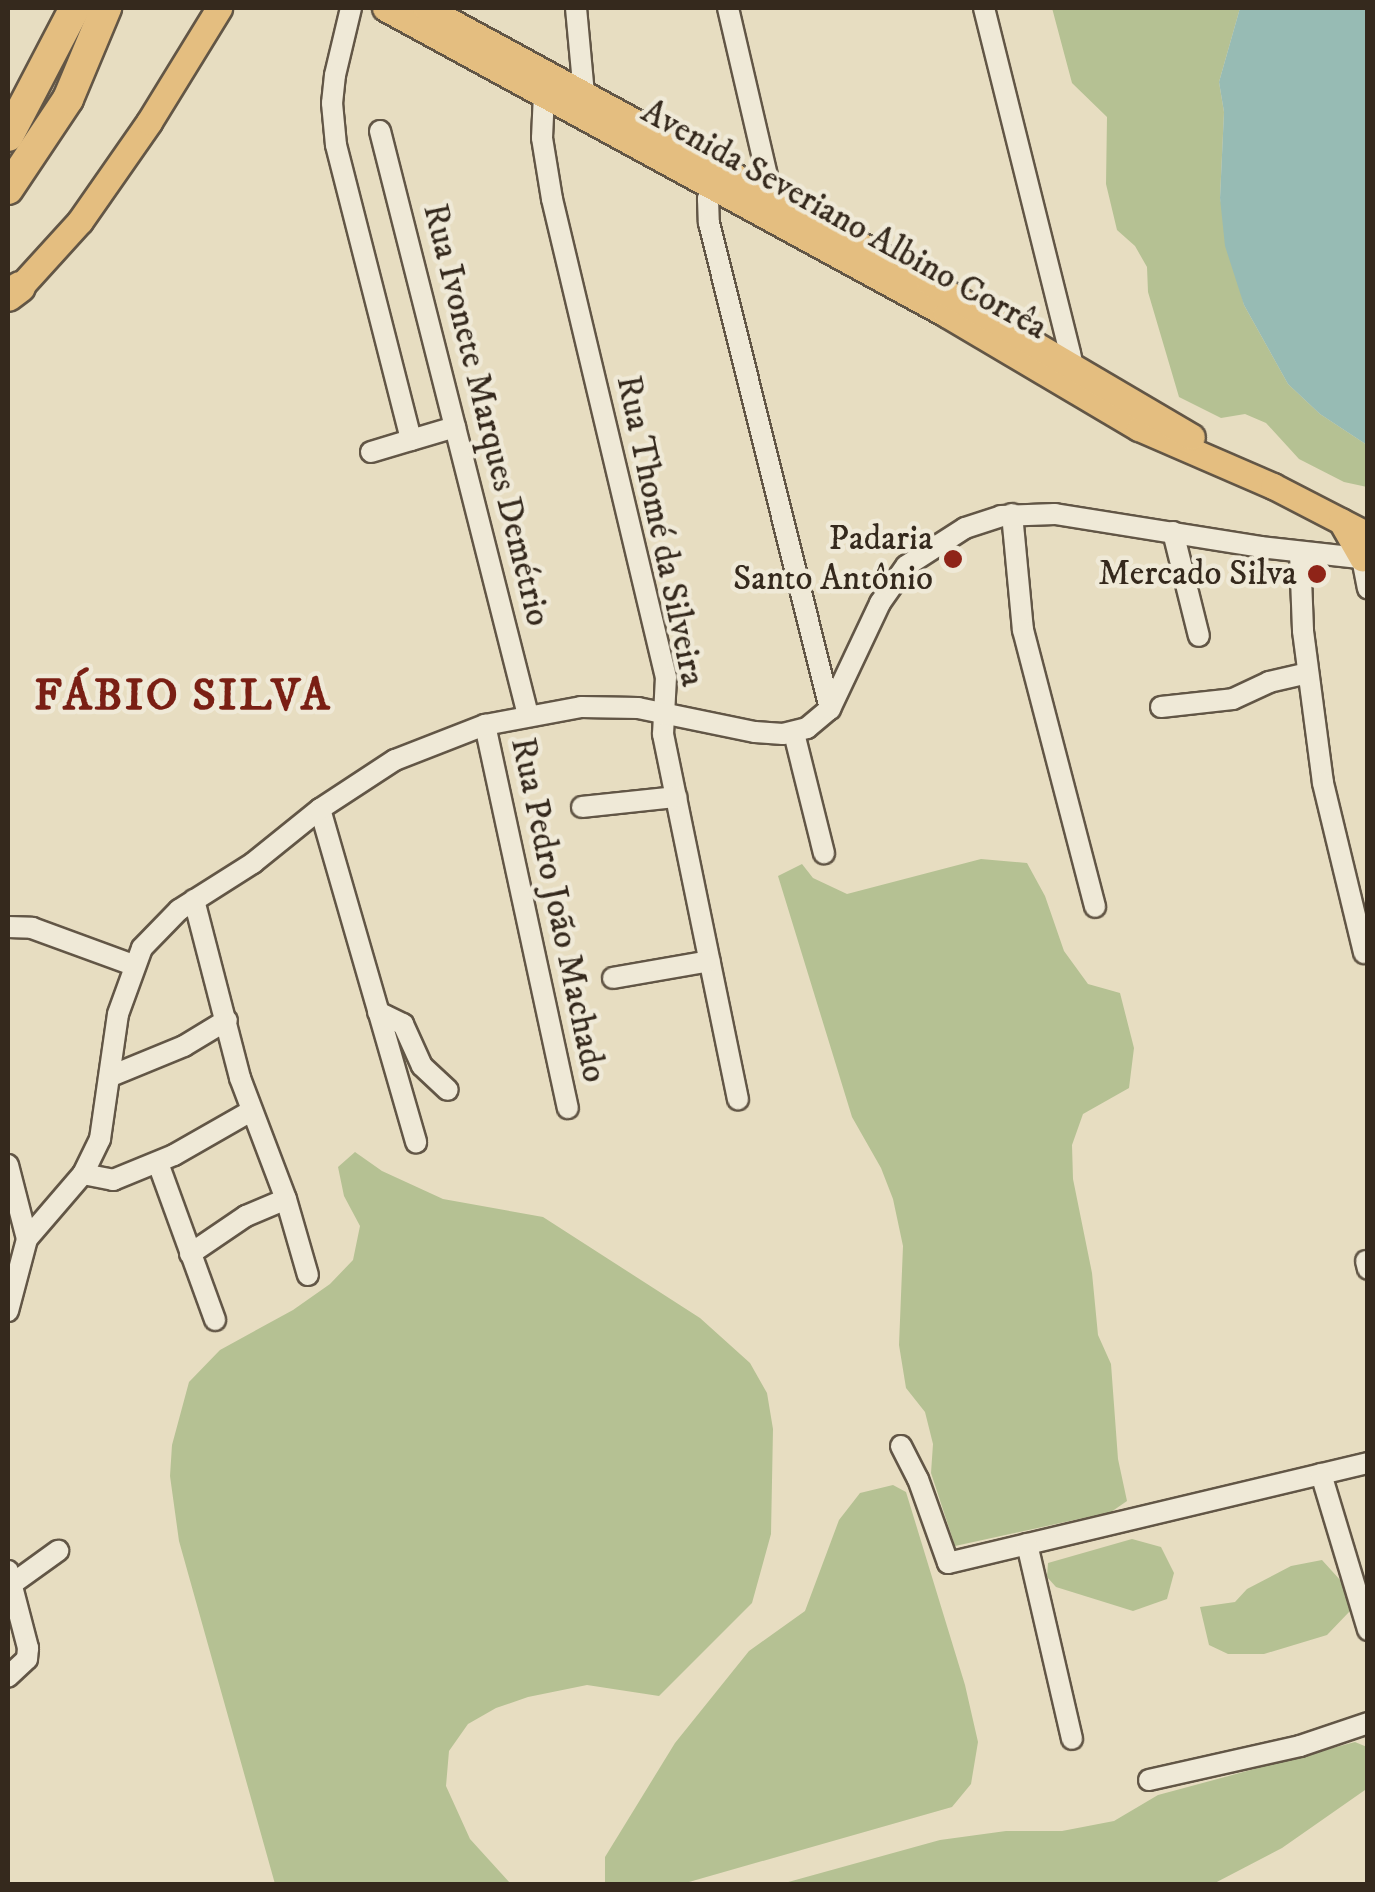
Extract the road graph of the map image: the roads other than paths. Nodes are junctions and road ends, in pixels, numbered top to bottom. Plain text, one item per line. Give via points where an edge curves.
1 (75, 8) edge
2 (106, 8) edge
3 (219, 8) edge
4 (351, 8) edge
5 (385, 8) edge
6 (426, 8) edge
7 (576, 8) edge
8 (728, 8) edge
9 (984, 8) edge
10 (544, 94) junction
11 (584, 94) junction
12 (380, 131) dead end
13 (8, 136) edge
14 (717, 177) junction
15 (8, 189) edge
16 (766, 204) junction
17 (12, 290) edge
18 (1068, 374) junction
19 (455, 427) junction
20 (411, 440) junction
21 (371, 452) dead end
22 (1012, 514) junction
23 (1341, 521) junction
24 (1368, 526) edge
25 (1173, 532) junction
26 (1300, 552) junction
27 (1366, 554) edge
28 (1368, 588) edge
29 (1199, 636) dead end
30 (1307, 674) junction
31 (1161, 707) dead end
32 (830, 709) junction
33 (665, 713) junction
34 (528, 715) junction
35 (484, 726) junction
36 (794, 733) junction
37 (676, 797) junction
38 (582, 807) dead end
39 (320, 810) junction
40 (824, 853) dead end
41 (194, 900) junction
42 (1095, 907) dead end
43 (8, 927) edge
44 (1364, 953) dead end
45 (710, 961) junction
46 (133, 965) junction
47 (613, 978) dead end
48 (378, 1012) junction
49 (227, 1020) junction
50 (111, 1076) junction
51 (448, 1090) dead end
52 (738, 1099) dead end
53 (568, 1108) dead end
54 (251, 1111) junction
55 (416, 1142) dead end
56 (158, 1163) junction
57 (8, 1165) edge
58 (83, 1174) junction
59 (286, 1199) junction
60 (27, 1239) junction
61 (190, 1254) junction
62 (308, 1275) dead end
63 (8, 1311) edge
64 (214, 1320) dead end
65 (900, 1446) dead end
66 (1368, 1462) edge
67 (1321, 1474) junction
68 (1028, 1544) junction
69 (58, 1551) dead end
70 (10, 1578) edge
71 (1368, 1630) edge
72 (8, 1677) edge
73 (1368, 1723) edge
74 (1072, 1739) dead end
75 (1149, 1780) dead end

1 - 13 highway
2 - 15 highway via 60,113
3 - 17 main road via 80,221
4 - 20 street via 332,124
5 - 10 main road, Avenida Severiano Albino Corrêa
6 - 11 main road, Avenida Severiano Albino Corrêa
7 - 11 street
8 - 16 street
9 - 18 street
10 - 11 main road
10 - 14 main road, Avenida Severiano Albino Corrêa
10 - 33 street, Rua Thomé da Silveira via 542,138 552,198 666,677
11 - 14 main road, Avenida Severiano Albino Corrêa
12 - 19 street, Rua Ivonete Marques Demétrio
14 - 16 main road, Avenida Severiano Albino Corrêa
14 - 32 street via 709,223
16 - 18 main road, Avenida Severiano Albino Corrêa
18 - 23 main road, Avenida Severiano Albino Corrêa via 1152,435
19 - 20 street
19 - 34 street, Rua Ivonete Marques Demétrio
20 - 21 street
22 - 25 street
22 - 32 street via 965,528 906,566 880,604
22 - 42 street via 1023,630
23 - 24 main road, Avenida Severiano Albino Corrêa
23 - 27 main road, Avenida Severiano Albino Corrêa
25 - 26 street
25 - 29 street
26 - 27 street
26 - 30 street
27 - 28 street
30 - 31 street via 1233,699
30 - 44 street via 1329,812
32 - 36 street
33 - 34 street via 603,705
33 - 36 street
33 - 37 street, Rua Thomé da Silveira
34 - 35 street
35 - 39 street via 395,760
35 - 53 street, Rua Pedro João Machado
36 - 40 street
37 - 38 street
37 - 45 street, Rua Thomé da Silveira
39 - 41 street
39 - 48 street
41 - 46 street via 165,921
41 - 49 street
43 - 46 street via 32,928
45 - 47 street
45 - 52 street, Rua Thomé da Silveira
46 - 50 street via 118,1014
48 - 51 street via 404,1024 422,1066
48 - 55 street
49 - 50 street
49 - 54 street
50 - 58 street via 100,1139
54 - 56 street
54 - 59 street
56 - 58 street via 113,1180
56 - 61 street
57 - 60 street
58 - 60 street
59 - 61 street via 246,1216
59 - 62 street
60 - 63 street
61 - 64 street
65 - 68 street via 948,1563
66 - 67 street
67 - 68 street
67 - 71 street
68 - 74 street
69 - 70 street
70 - 72 street via 28,1660
73 - 75 street via 1300,1746

